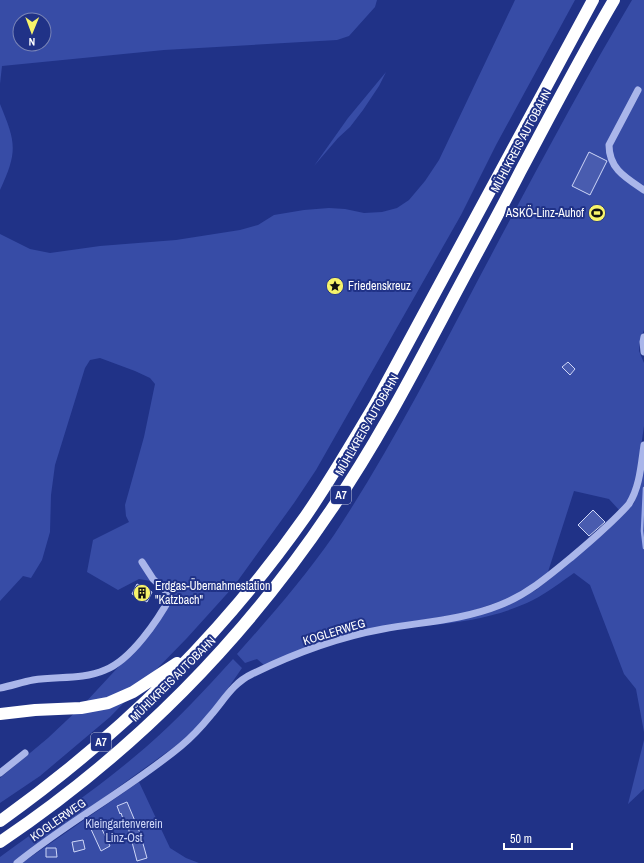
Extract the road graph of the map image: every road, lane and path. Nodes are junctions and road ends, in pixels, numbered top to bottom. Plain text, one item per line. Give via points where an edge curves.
1 (593, 0) edge
2 (614, 0) edge
3 (638, 90) dead end
4 (644, 190) edge
5 (644, 337) edge
6 (644, 352) edge
7 (644, 445) edge
8 (142, 562) dead end
9 (194, 653) junction
10 (0, 688) edge
11 (0, 714) edge
12 (25, 753) dead end
13 (0, 773) edge
14 (0, 821) edge
15 (19, 829) junction
16 (0, 842) edge
17 (0, 852) edge
18 (17, 863) edge

1 - 9 highway, MÜHLKREIS AUTOBAHN / A7 via 374,406 343,458 282,549
2 - 15 highway, MÜHLKREIS AUTOBAHN / A7 via 390,414 333,508 300,556 232,640 152,723 60,800
3 - 4 street via 609,145 609,154 619,172
5 - 6 street
7 - 18 street, KOGLERWEG via 636,491 629,504 589,543 546,579 500,605 440,621 381,630 339,640 293,656 245,678 232,688 205,722 154,767
8 - 10 street via 153,579 170,596 158,618 124,659 95,674 33,680
9 - 11 highway via 133,692 108,703 81,708
9 - 14 highway, MÜHLKREIS AUTOBAHN / A7 via 91,751
12 - 13 street
15 - 16 highway, MÜHLKREIS AUTOBAHN / A7
15 - 17 highway

